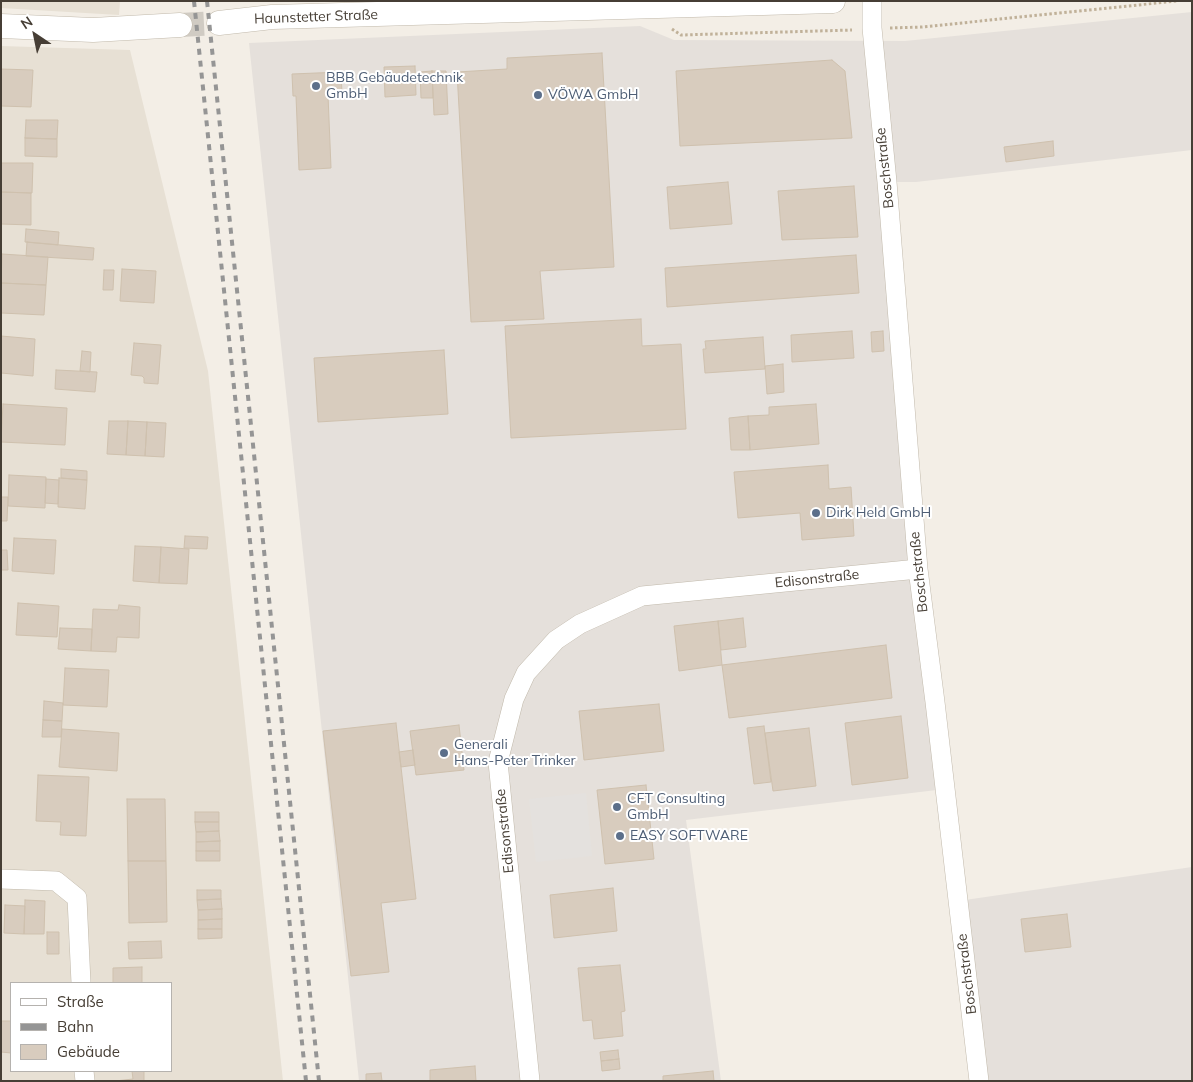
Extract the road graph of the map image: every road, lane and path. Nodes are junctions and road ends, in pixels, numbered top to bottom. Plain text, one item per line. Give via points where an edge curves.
1 (833, 1) edge
2 (872, 1) edge
3 (1177, 1) edge
4 (652, 7) junction
5 (219, 23) tunnel mouth
6 (180, 25) tunnel mouth
7 (1, 26) edge
8 (872, 28) junction
9 (918, 569) junction
10 (1, 879) edge
11 (81, 982) edge
12 (530, 1081) edge
13 (979, 1081) edge

1 - 4 street, Haunstetter Straße
2 - 8 street, Boschstraße
3 - 8 path via 922,27
4 - 5 street, Haunstetter Straße via 272,17
4 - 8 path via 653,18 681,35
6 - 7 street via 93,30
8 - 9 street, Boschstraße
9 - 12 street, Edisonstraße via 642,596 580,624 556,640 526,673 514,698 498,762
9 - 13 street, Boschstraße
10 - 11 street via 56,881 77,898

